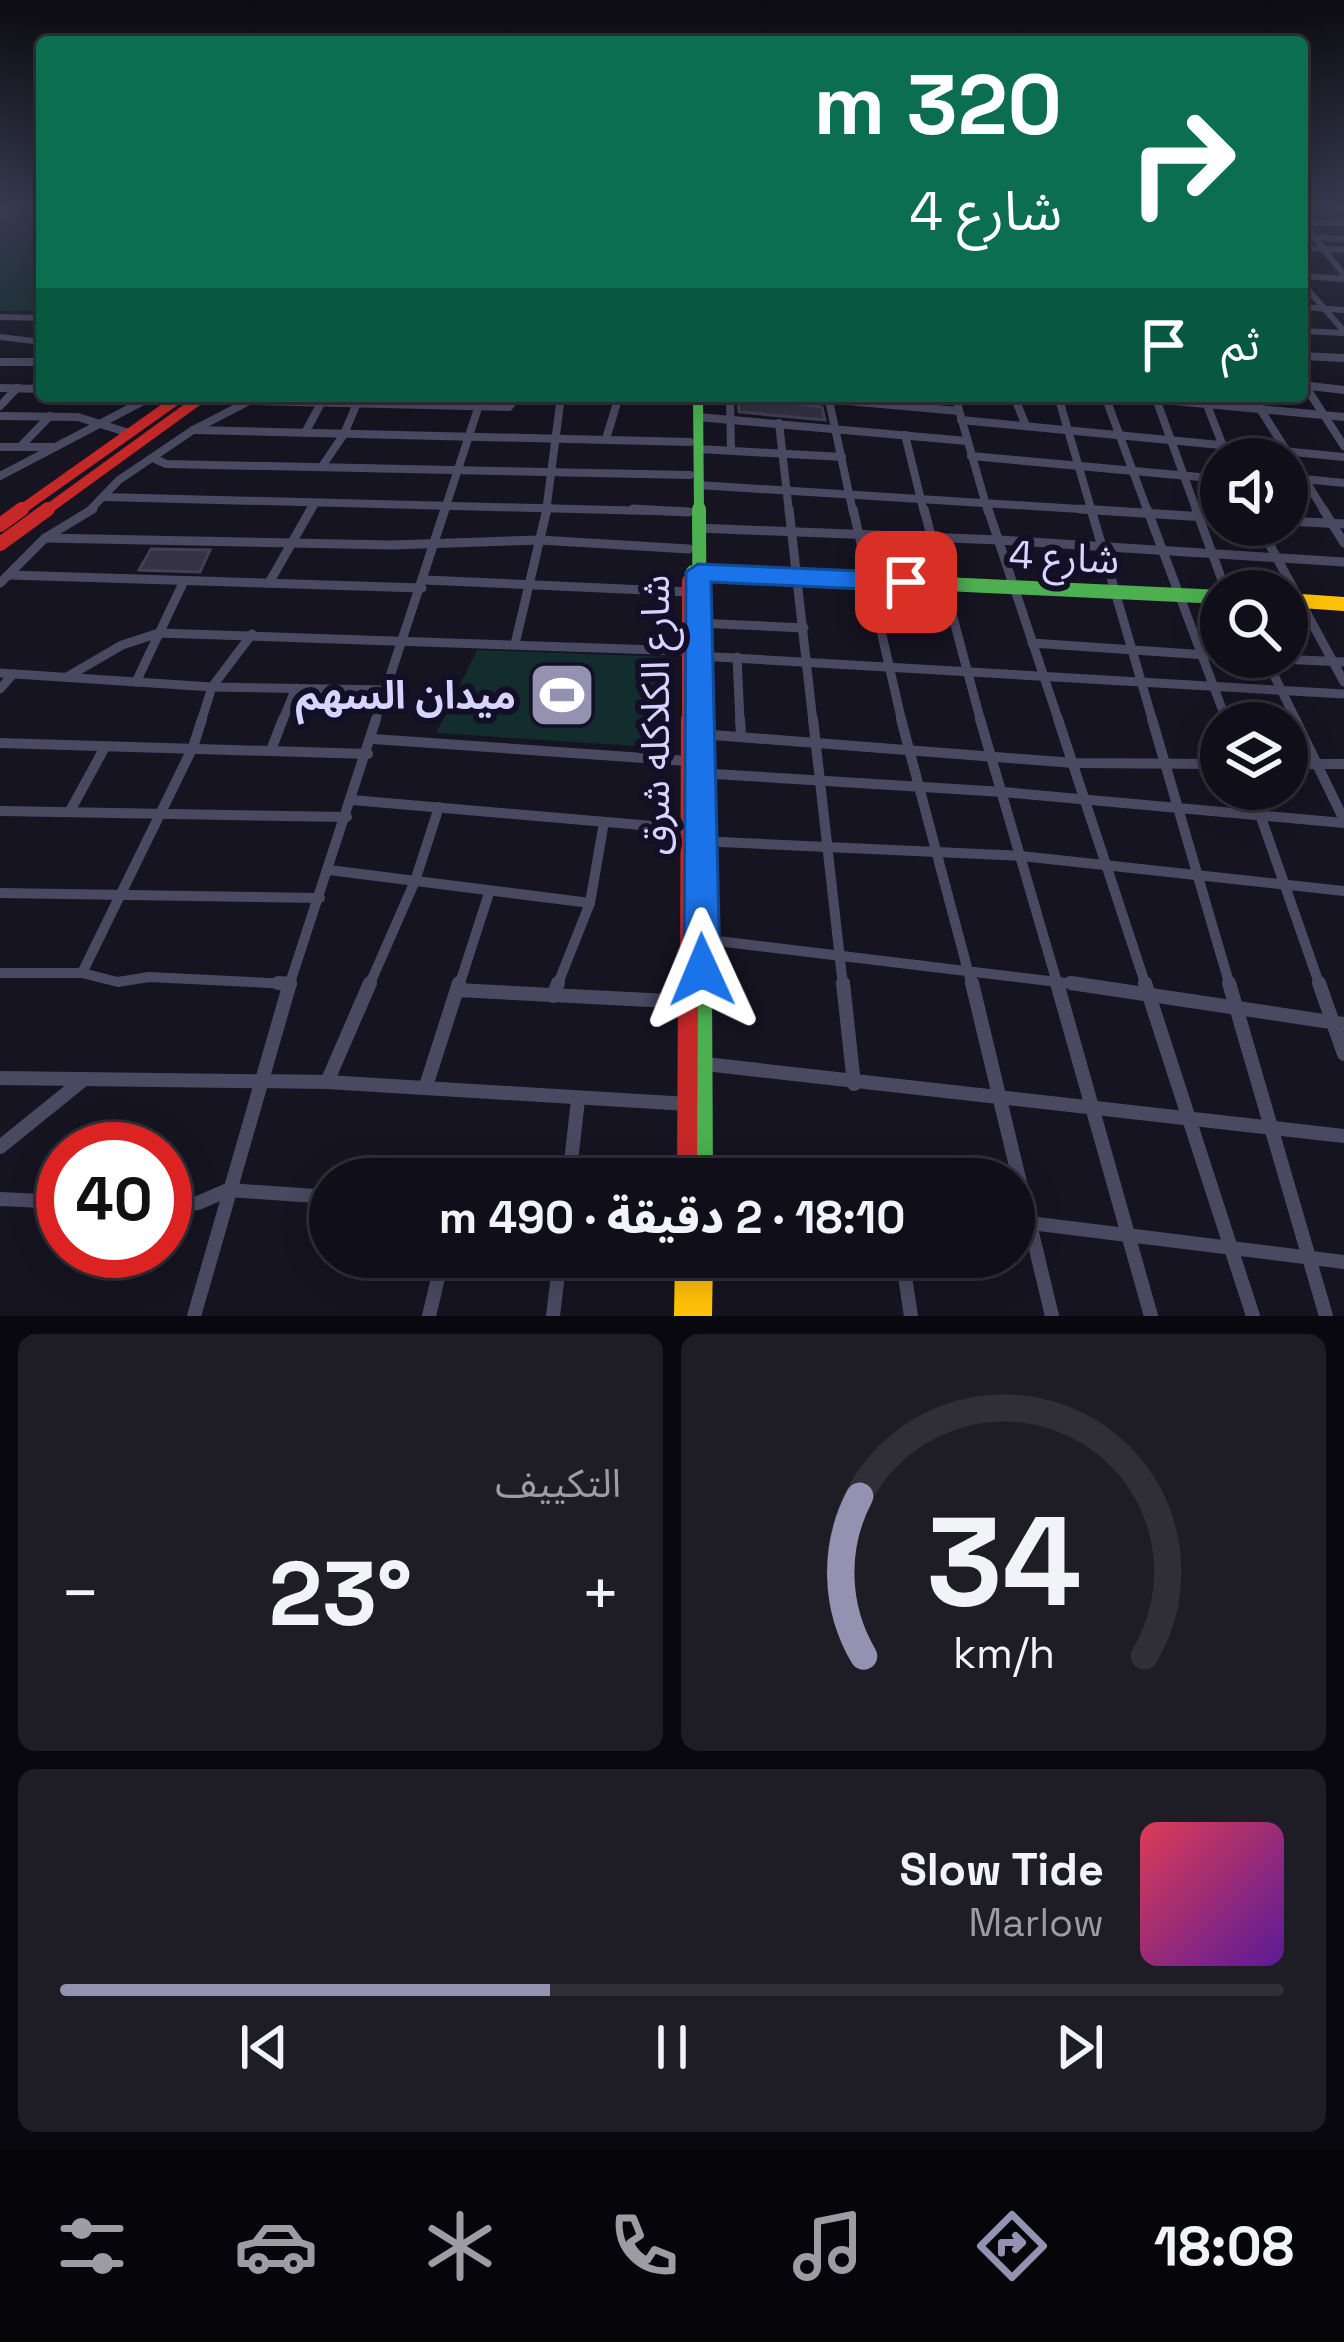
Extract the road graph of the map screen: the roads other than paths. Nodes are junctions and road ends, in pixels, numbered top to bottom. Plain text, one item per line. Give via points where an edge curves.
1 (1344, 277) edge
2 (1308, 279) edge
3 (1308, 287) edge
4 (1308, 308) edge
5 (1324, 309) junction
6 (1344, 310) edge
7 (0, 317) edge
8 (32, 318) junction
9 (36, 318) edge
10 (1308, 331) edge
11 (1344, 332) edge
12 (0, 337) edge
13 (11, 338) junction
14 (26, 341) junction
15 (36, 342) edge
16 (36, 357) edge
17 (1308, 357) edge
18 (1342, 361) edge
19 (31, 362) junction
20 (36, 362) edge
21 (1, 363) edge
22 (1308, 385) edge
23 (0, 388) edge
24 (17, 388) junction
25 (36, 388) edge
26 (1344, 389) edge
27 (1308, 391) edge
28 (137, 402) edge
29 (144, 402) edge
30 (173, 402) edge
31 (195, 402) edge
32 (249, 402) edge
33 (304, 402) edge
34 (334, 402) edge
35 (358, 402) edge
36 (481, 402) edge
37 (560, 402) edge
38 (617, 402) edge
39 (694, 402) edge
40 (695, 402) edge
41 (730, 402) edge
42 (829, 402) edge
43 (857, 402) edge
44 (956, 402) edge
45 (1016, 402) edge
46 (1060, 402) edge
47 (1107, 402) edge
48 (1157, 402) edge
49 (1185, 402) edge
50 (1255, 402) edge
51 (321, 403) junction
52 (141, 404) junction
53 (1207, 405) junction
54 (0, 406) edge
55 (1260, 410) junction
56 (0, 416) edge
57 (50, 416) junction
58 (960, 416) junction
59 (1325, 416) junction
60 (698, 417) junction
61 (1344, 417) edge
62 (730, 420) junction
63 (778, 423) junction
64 (104, 424) junction
65 (1026, 426) junction
66 (835, 428) junction
67 (194, 430) junction
68 (1067, 430) junction
69 (128, 433) junction
70 (304, 433) junction
71 (344, 434) junction
72 (905, 435) junction
73 (470, 436) junction
74 (1120, 436) junction
75 (553, 438) junction
76 (1219, 438) edge
77 (1278, 438) edge
78 (606, 439) junction
79 (967, 441) junction
80 (1172, 442) junction
81 (1200, 444) edge
82 (694, 445) junction
83 (1344, 446) edge
84 (0, 447) edge
85 (20, 447) junction
86 (56, 447) junction
87 (730, 450) junction
88 (783, 454) junction
89 (1308, 454) edge
90 (971, 456) junction
91 (1344, 457) edge
92 (152, 458) junction
93 (842, 458) junction
94 (323, 465) junction
95 (1078, 466) junction
96 (460, 468) junction
97 (552, 469) junction
98 (1133, 471) junction
99 (1184, 475) junction
100 (0, 476) edge
101 (1200, 477) edge
102 (694, 480) junction
103 (1308, 482) edge
104 (1344, 483) edge
105 (1308, 484) edge
106 (788, 490) junction
107 (851, 494) junction
108 (104, 497) junction
109 (922, 499) junction
110 (315, 502) junction
111 (450, 502) junction
112 (548, 503) junction
113 (985, 503) junction
114 (689, 512) junction
115 (1092, 512) junction
116 (1150, 515) junction
117 (1200, 515) edge
118 (1200, 518) edge
119 (1308, 522) edge
120 (1332, 523) junction
121 (1344, 524) edge
122 (0, 525) edge
123 (698, 528) junction
124 (793, 531) junction
125 (859, 534) junction
126 (932, 537) junction
127 (45, 538) junction
128 (540, 540) junction
129 (999, 540) junction
130 (292, 541) junction
131 (437, 541) junction
132 (1344, 542) edge
133 (0, 544) edge
134 (1103, 546) junction
135 (1210, 546) edge
136 (1270, 546) edge
137 (689, 549) junction
138 (1164, 551) junction
139 (1212, 554) junction
140 (1276, 558) junction
141 (1344, 562) edge
142 (1217, 570) edge
143 (1281, 570) edge
144 (693, 572) junction
145 (10, 575) junction
146 (798, 578) junction
147 (867, 581) junction
148 (532, 582) junction
149 (0, 583) edge
150 (183, 583) junction
151 (269, 583) junction
152 (423, 584) junction
153 (945, 584) junction
154 (1010, 587) junction
155 (688, 592) junction
156 (1116, 592) junction
157 (1181, 595) junction
158 (1200, 595) edge
159 (1308, 602) edge
160 (1344, 604) edge
161 (1308, 620) edge
162 (698, 623) junction
163 (803, 628) junction
164 (160, 633) junction
165 (252, 634) junction
166 (406, 638) junction
167 (1032, 643) junction
168 (515, 644) junction
169 (1200, 648) edge
170 (1133, 652) junction
171 (693, 653) junction
172 (1200, 654) edge
173 (737, 657) junction
174 (1308, 660) edge
175 (807, 662) junction
176 (1338, 662) edge
177 (887, 668) junction
178 (964, 671) junction
179 (0, 673) edge
180 (13, 674) junction
181 (1044, 676) junction
182 (67, 677) junction
183 (1211, 678) edge
184 (1275, 678) edge
185 (136, 682) junction
186 (1344, 682) edge
187 (1142, 684) junction
188 (1213, 685) junction
189 (212, 687) junction
190 (296, 688) junction
191 (0, 689) edge
192 (1280, 689) junction
193 (389, 690) junction
194 (1344, 694) edge
195 (1220, 702) edge
196 (698, 734) junction
197 (741, 735) junction
198 (373, 739) junction
199 (816, 741) junction
200 (0, 743) edge
201 (105, 746) junction
202 (193, 747) junction
203 (271, 750) junction
204 (910, 751) junction
205 (368, 754) junction
206 (991, 757) junction
207 (687, 761) junction
208 (1074, 763) junction
209 (1308, 764) edge
210 (1319, 764) junction
211 (1344, 764) edge
212 (1200, 765) edge
213 (1166, 766) junction
214 (698, 773) junction
215 (822, 780) junction
216 (920, 786) junction
217 (1004, 792) junction
218 (1084, 798) junction
219 (352, 800) junction
220 (439, 806) junction
221 (1178, 807) junction
222 (1257, 810) edge
223 (70, 811) junction
224 (163, 811) junction
225 (0, 812) edge
226 (1259, 815) junction
227 (347, 817) junction
228 (1344, 821) edge
229 (604, 822) junction
230 (688, 829) junction
231 (700, 842) junction
232 (829, 846) junction
233 (939, 850) junction
234 (1021, 856) junction
235 (1105, 862) junction
236 (329, 870) junction
237 (1197, 873) junction
238 (415, 881) junction
239 (1286, 883) junction
240 (1344, 890) edge
241 (0, 892) edge
242 (123, 892) junction
243 (489, 892) junction
244 (320, 898) junction
245 (590, 903) junction
246 (701, 939) junction
247 (841, 952) junction
248 (968, 968) junction
249 (0, 973) edge
250 (82, 973) junction
251 (1057, 982) junction
252 (290, 984) junction
253 (457, 990) junction
254 (554, 996) junction
255 (1149, 997) junction
256 (688, 1002) junction
257 (1235, 1008) junction
258 (1339, 1024) edge
259 (1344, 1054) edge
260 (703, 1064) junction
261 (0, 1078) edge
262 (82, 1080) junction
263 (260, 1082) junction
264 (327, 1082) junction
265 (854, 1084) junction
266 (426, 1086) junction
267 (578, 1100) junction
268 (1003, 1101) junction
269 (688, 1104) junction
270 (1092, 1109) junction
271 (1189, 1118) junction
272 (1272, 1127) junction
273 (1344, 1136) edge
274 (0, 1148) edge
275 (571, 1158) edge
276 (687, 1158) edge
277 (703, 1158) edge
278 (1017, 1158) edge
279 (228, 1190) junction
280 (309, 1196) edge
281 (0, 1199) edge
282 (36, 1201) edge
283 (192, 1204) edge
284 (1035, 1223) edge
285 (1035, 1233) edge
286 (1129, 1236) junction
287 (1232, 1249) junction
288 (1309, 1257) junction
289 (1344, 1262) edge
290 (437, 1278) edge
291 (558, 1278) edge
292 (685, 1278) edge
293 (703, 1278) edge
294 (905, 1278) edge
295 (194, 1316) edge
296 (429, 1316) edge
297 (553, 1316) edge
298 (684, 1316) edge
299 (702, 1316) edge
300 (911, 1316) edge
301 (1052, 1316) edge
302 (1151, 1316) edge
303 (1253, 1316) edge
304 (1326, 1316) edge

1 - 2 street
3 - 5 street
4 - 5 street
5 - 6 street
5 - 11 street
7 - 8 street
8 - 9 street
8 - 13 street
10 - 11 street
12 - 13 street
13 - 14 street
14 - 15 street
14 - 21 street
16 - 19 street
17 - 18 street
19 - 20 street
19 - 21 street
22 - 26 street
23 - 24 street
24 - 25 street
24 - 54 street
27 - 59 street
28 - 52 street
29 - 52 street
30 - 69 main road
31 - 133 main road
32 - 67 street
33 - 51 street
34 - 51 street
35 - 71 street
36 - 73 street
37 - 75 street
38 - 78 street
39 - 82 main road, شارع الكلاكله شرق
40 - 60 main road, شارع الكلاكله شرق
41 - 62 street
42 - 66 street
43 - 58 street
44 - 58 street
45 - 65 street
46 - 68 street
47 - 74 street
48 - 80 street
49 - 53 street
50 - 55 street
51 - 70 street
52 - 64 street
53 - 55 street
53 - 76 street
55 - 59 street
55 - 77 street
56 - 57 street
57 - 64 street
57 - 85 street
58 - 65 street
58 - 79 street
59 - 61 street
59 - 83 street
60 - 62 street
60 - 82 main road, شارع الكلاكله شرق
62 - 63 street
62 - 87 street
63 - 66 street
63 - 88 street
64 - 69 street
64 - 86 street
65 - 68 street
66 - 72 street
66 - 93 street
67 - 70 street
67 - 92 street
68 - 74 street
68 - 95 street
69 - 122 main road
70 - 71 street
71 - 73 street
71 - 94 street
72 - 79 street
72 - 109 street
73 - 75 street
73 - 96 street
74 - 80 street
74 - 98 street
75 - 78 street
75 - 97 street
78 - 82 street
79 - 90 street
80 - 81 street
80 - 99 street
82 - 87 street
82 - 102 main road, شارع الكلاكله شرق
84 - 85 street
85 - 86 street
86 - 100 street
87 - 88 street
88 - 93 street
88 - 106 street
89 - 91 street
90 - 95 street
90 - 113 street
92 - 94 street
92 - 108 street
93 - 107 street
94 - 96 street
95 - 98 street
95 - 115 street
96 - 97 street
96 - 111 street
97 - 102 street
97 - 112 street
98 - 99 street
98 - 116 street
99 - 101 street
99 - 117 street
102 - 106 street
102 - 114 main road, شارع الكلاكله شرق
102 - 123 main road, شارع الكلاكله شرق
103 - 104 street
105 - 120 street
106 - 107 street
106 - 124 street
107 - 109 street
107 - 125 street
108 - 110 street
108 - 127 street
109 - 113 street
109 - 126 street
110 - 111 street
110 - 130 street
111 - 112 street
111 - 131 street
112 - 114 street
112 - 128 street
113 - 115 street
113 - 129 street
114 - 137 main road, شارع الكلاكله شرق
115 - 116 street
115 - 134 street
116 - 118 street
116 - 138 street
119 - 120 street
120 - 121 street
120 - 132 street
123 - 124 street
123 - 144 main road, شارع الكلاكله شرق
124 - 125 street
124 - 146 street
125 - 126 street
125 - 147 street
126 - 129 street
126 - 153 street
127 - 130 street
127 - 145 street
128 - 131 street
128 - 137 street
128 - 148 street
129 - 134 street
129 - 154 street
130 - 131 street
130 - 151 street
131 - 152 street
134 - 138 street
134 - 156 street
135 - 139 street
136 - 140 street
137 - 144 main road, شارع الكلاكله شرق
138 - 139 street
138 - 157 street
139 - 140 street
139 - 142 street
140 - 141 street
140 - 143 street
144 - 146 main road, شارع 4
144 - 155 main road, شارع الكلاكله شرق
144 - 162 main road, شارع الكلاكله شرق
145 - 149 street
145 - 150 street
146 - 147 main road, شارع 4
146 - 163 street
147 - 153 main road, شارع 4
147 - 177 street
148 - 152 street
148 - 155 street
148 - 168 street
150 - 151 street
150 - 164 street
151 - 152 street
152 - 166 street
153 - 154 main road, شارع 4
153 - 178 street
154 - 156 main road, شارع 4
154 - 167 street
155 - 171 main road, شارع الكلاكله شرق
156 - 157 main road, شارع 4
156 - 170 street
157 - 158 main road, شارع 4
157 - 169 street
159 - 160 main road
161 - 176 street
162 - 163 street
162 - 171 main road, شارع الكلاكله شرق
163 - 175 street
164 - 165 street
164 - 182 street
164 - 185 street
165 - 166 street
165 - 189 street
166 - 168 street
166 - 193 street
167 - 170 street
167 - 181 street
168 - 171 street
170 - 172 street
170 - 187 street
171 - 173 street
171 - 196 main road, شارع الكلاكله شرق
171 - 207 main road, شارع الكلاكله شرق
173 - 175 street
173 - 197 street
174 - 176 street
175 - 177 street
175 - 199 street
176 - 186 street
177 - 178 street
177 - 204 street
178 - 181 street
178 - 206 street
179 - 180 street
180 - 182 street
180 - 191 street
181 - 187 street
181 - 208 street
182 - 185 street
183 - 188 street
184 - 192 street
185 - 189 street
187 - 188 street
187 - 213 street
188 - 192 street
188 - 195 street
189 - 190 street
189 - 202 street
190 - 193 street
190 - 203 street
192 - 194 street
192 - 210 street
193 - 198 street
196 - 197 street
196 - 214 main road, شارع الكلاكله شرق
197 - 199 street
198 - 205 street
198 - 207 street
199 - 204 street
199 - 215 street
200 - 201 street
201 - 202 street
201 - 223 street
202 - 203 street
202 - 224 street
203 - 205 street
204 - 206 street
204 - 216 street
205 - 219 street
206 - 208 street
206 - 217 street
207 - 230 main road, شارع الكلاكله شرق
208 - 213 street
208 - 218 street
209 - 210 street
210 - 211 street
210 - 228 street
212 - 213 street
213 - 221 street
214 - 215 street
214 - 231 main road, شارع الكلاكله شرق
215 - 216 street
215 - 232 street
216 - 217 street
216 - 233 street
217 - 218 street
217 - 234 street
218 - 221 street
218 - 235 street
219 - 220 street
219 - 227 street
220 - 229 street
220 - 238 street
221 - 226 street
221 - 237 street
222 - 226 street
223 - 224 street
223 - 225 street
224 - 227 street
224 - 242 street
226 - 228 street
226 - 239 street
227 - 236 street
229 - 230 street
229 - 245 street
230 - 256 main road, شارع الكلاكله شرق
231 - 232 street
231 - 246 main road, شارع الكلاكله شرق
232 - 233 street
232 - 247 street
233 - 234 street
233 - 248 street
234 - 235 street
234 - 251 street
235 - 237 street
235 - 255 street
236 - 238 street
236 - 244 street
237 - 239 street
237 - 257 street
238 - 243 street
238 - 264 street
239 - 240 street
239 - 258 street
241 - 242 street
242 - 244 street
242 - 250 street
243 - 245 street
243 - 253 street
244 - 252 street
245 - 254 street
246 - 247 street
246 - 260 main road, شارع الكلاكله شرق
247 - 248 street
247 - 265 street
248 - 251 street
248 - 268 street
249 - 250 street
250 - 252 street via 118,982
251 - 255 street
251 - 270 street
252 - 263 street
253 - 254 street
253 - 266 street
254 - 256 street
255 - 257 street
255 - 271 street
256 - 269 main road, شارع الكلاكله شرق
257 - 258 street
257 - 272 street
258 - 259 street
260 - 265 street
260 - 277 main road, شارع الكلاكله شرق
261 - 262 street
262 - 263 street
262 - 274 street
263 - 264 street
263 - 279 street
264 - 266 street
265 - 268 street
266 - 267 street
267 - 269 street
267 - 275 street
268 - 270 street
268 - 278 street
269 - 276 main road, شارع الكلاكله شرق
270 - 271 street
270 - 286 street
271 - 272 street
271 - 287 street
272 - 273 street
272 - 288 street
279 - 280 street
279 - 283 street
279 - 295 street
281 - 282 street
284 - 286 street
285 - 301 street
286 - 287 street
286 - 302 street
287 - 288 street
287 - 303 street
288 - 289 street
288 - 304 street
290 - 296 street
291 - 297 street
292 - 298 main road
293 - 299 main road
294 - 300 street

